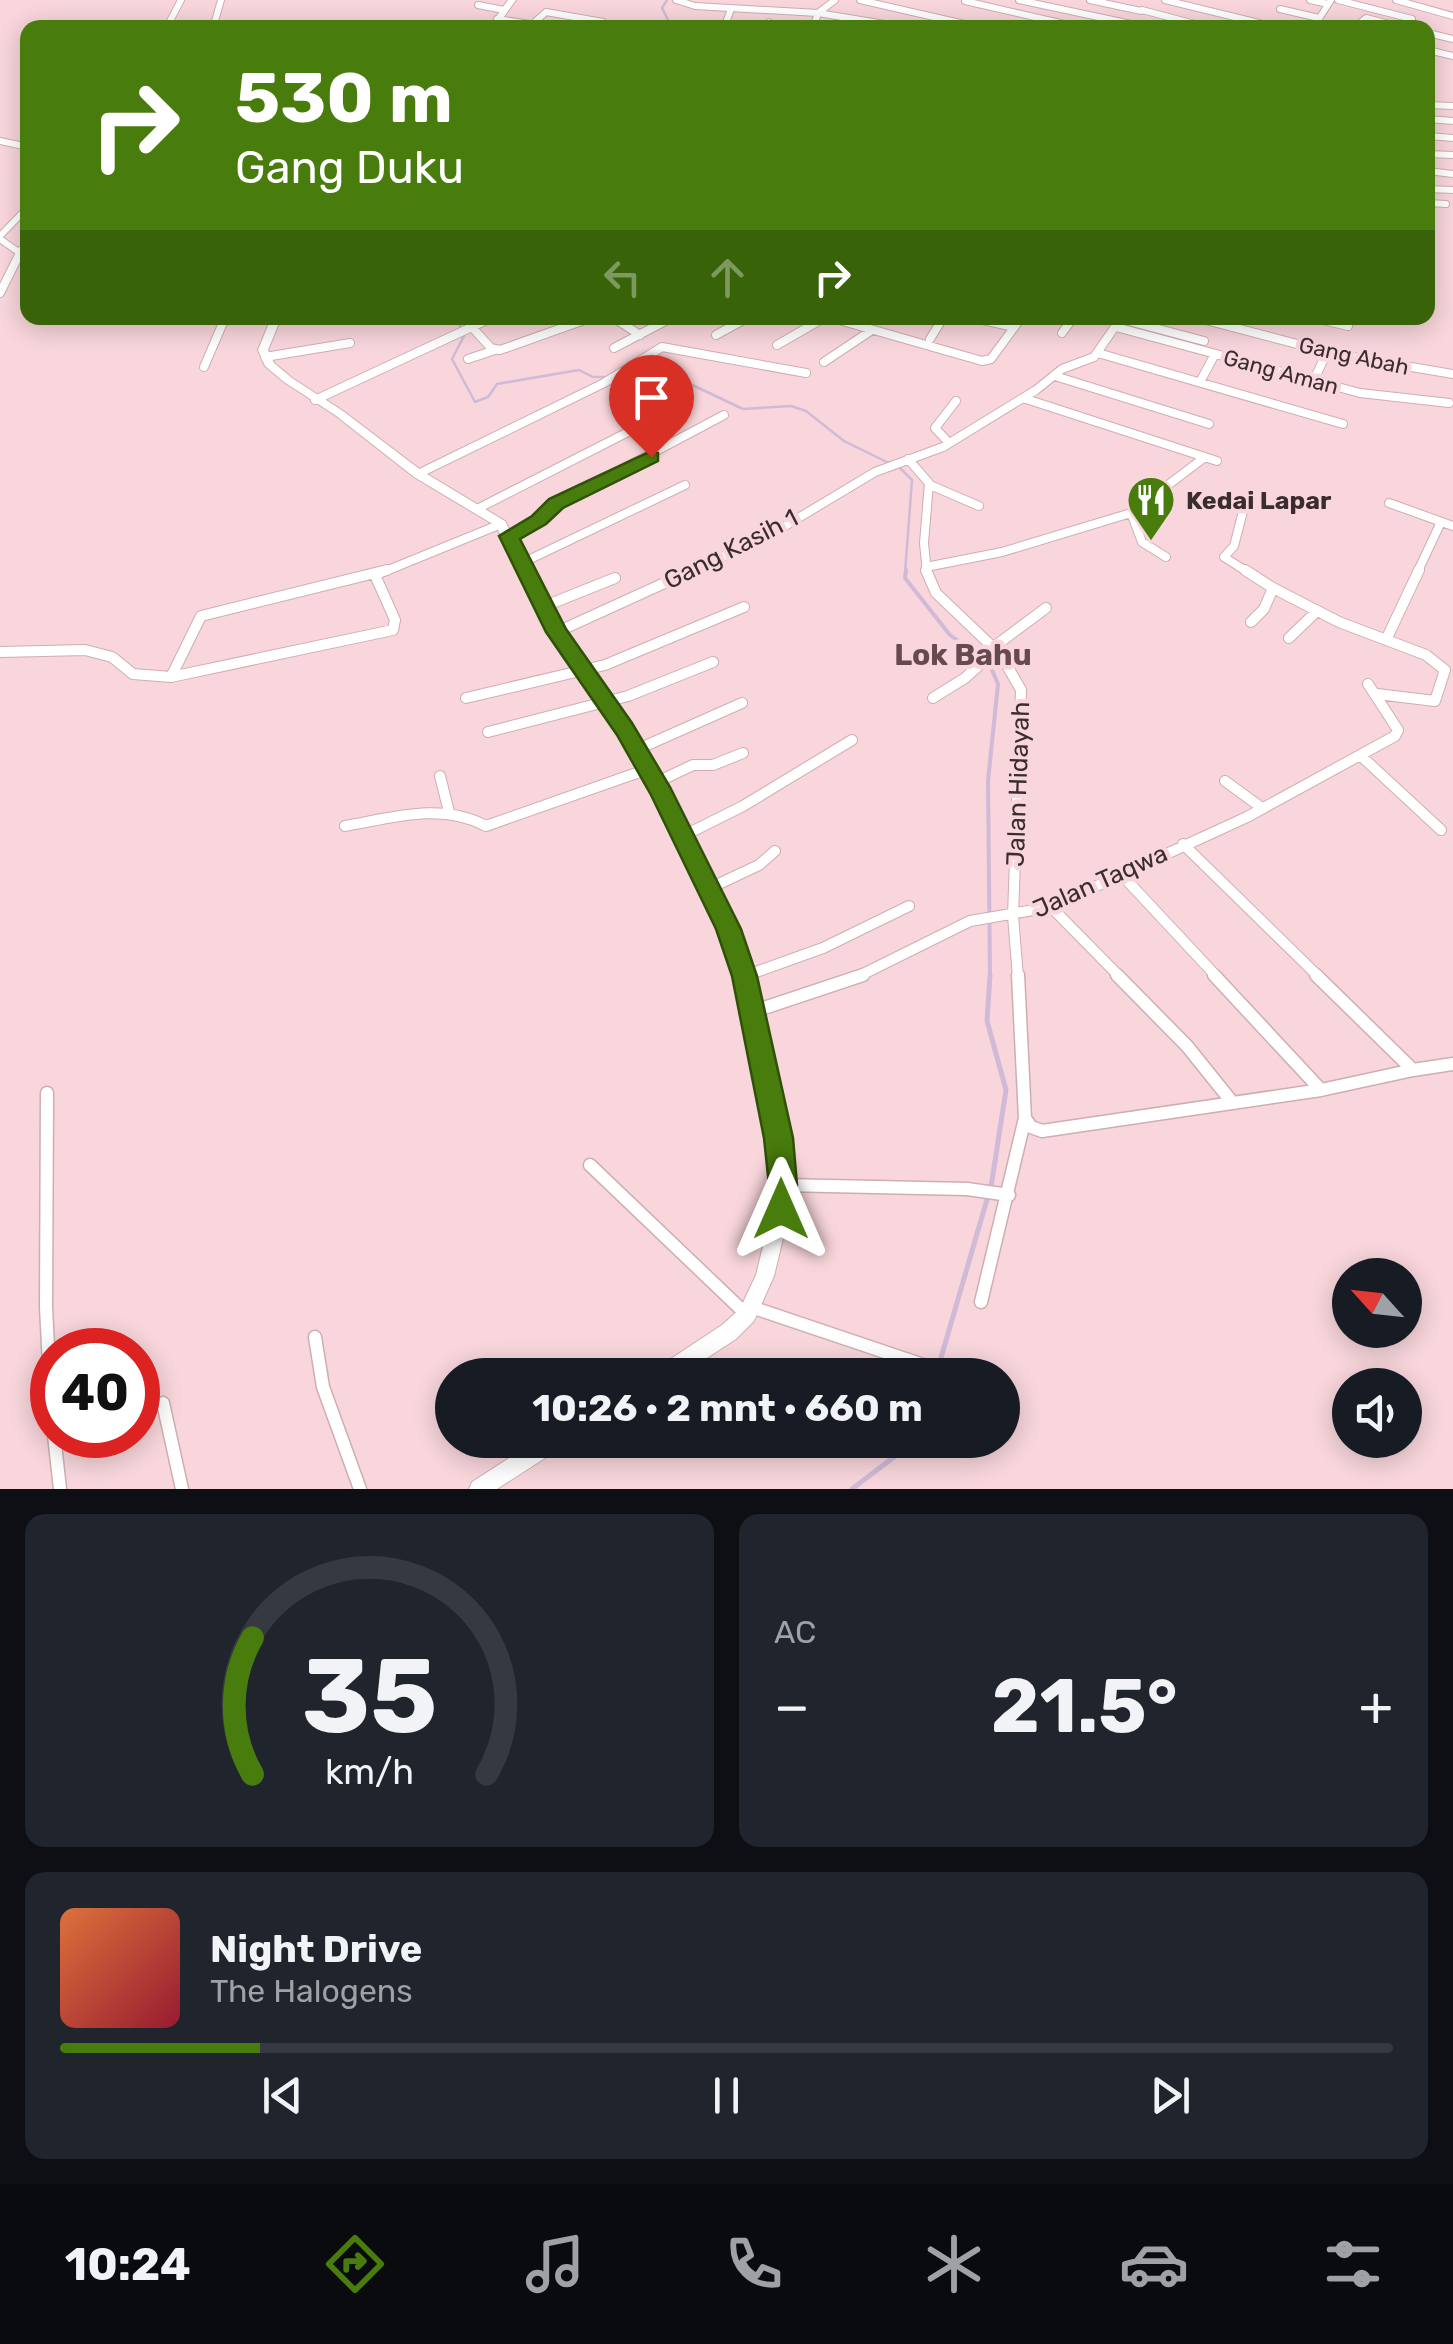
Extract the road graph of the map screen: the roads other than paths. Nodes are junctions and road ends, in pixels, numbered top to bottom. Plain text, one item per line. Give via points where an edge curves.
1 (512, 0) edge
2 (676, 0) edge
3 (820, 0) edge
4 (860, 0) edge
5 (1019, 0) edge
6 (1090, 0) edge
7 (1150, 0) edge
8 (1165, 0) edge
9 (1310, 0) edge
10 (1398, 0) edge
11 (833, 1) edge
12 (966, 1) edge
13 (1332, 1) edge
14 (478, 5) dead end
15 (689, 6) junction
16 (731, 8) junction
17 (1280, 9) dead end
18 (504, 10) junction
19 (1141, 11) junction
20 (818, 13) junction
21 (1453, 16) edge
22 (682, 17) dead end
23 (860, 18) joint
24 (1319, 18) joint
25 (945, 19) junction
26 (1412, 19) dead end
27 (496, 20) edge
28 (536, 20) edge
29 (592, 20) edge
30 (727, 20) edge
31 (816, 20) edge
32 (870, 20) edge
33 (949, 20) edge
34 (1048, 20) edge
35 (1104, 20) edge
36 (1134, 20) edge
37 (1178, 20) edge
38 (1247, 20) edge
39 (1435, 203) edge
40 (1446, 204) dead end
41 (20, 216) edge
42 (0, 238) edge
43 (17, 259) junction
44 (0, 271) edge
45 (0, 293) edge
46 (222, 325) edge
47 (273, 325) edge
48 (471, 325) edge
49 (569, 325) edge
50 (625, 325) edge
51 (657, 325) edge
52 (734, 325) edge
53 (811, 325) edge
54 (856, 325) edge
55 (871, 325) edge
56 (938, 325) edge
57 (1009, 325) edge
58 (1068, 325) edge
59 (1116, 325) edge
60 (1131, 325) edge
61 (1136, 325) edge
62 (1225, 325) edge
63 (1344, 325) edge
64 (468, 326) junction
65 (1014, 326) joint
66 (1348, 326) dead end
67 (869, 329) junction
68 (1062, 333) dead end
69 (640, 334) junction
70 (716, 335) dead end
71 (930, 339) dead end
72 (1204, 341) dead end
73 (350, 343) dead end
74 (777, 344) dead end
75 (614, 348) dead end
76 (494, 350) junction
77 (1327, 352) junction
78 (1098, 353) junction
79 (1215, 354) junction
80 (265, 356) junction
81 (468, 359) dead end
82 (824, 362) dead end
83 (204, 366) dead end
84 (806, 373) dead end
85 (1453, 374) edge
86 (1055, 376) junction
87 (1314, 380) junction
88 (1200, 382) junction
89 (1023, 398) junction
90 (315, 400) junction
91 (956, 401) dead end
92 (1449, 403) dead end
93 (724, 416) dead end
94 (1210, 424) dead end
95 (1343, 424) dead end
96 (632, 430) dead end
97 (949, 443) junction
98 (1206, 457) junction
99 (905, 460) junction
100 (1217, 461) dead end
101 (418, 474) junction
102 (686, 485) dead end
103 (930, 485) junction
104 (1247, 496) dead end
105 (1389, 503) dead end
106 (979, 506) dead end
107 (478, 508) junction
108 (1131, 514) junction
109 (1440, 522) junction
110 (1453, 526) edge
111 (505, 530) junction
112 (1166, 557) dead end
113 (522, 563) junction
114 (926, 568) junction
115 (375, 575) junction
116 (615, 578) dead end
117 (1273, 588) junction
118 (545, 606) junction
119 (744, 606) dead end
120 (1046, 608) dead end
121 (1317, 611) junction
122 (1252, 622) dead end
123 (557, 632) junction
124 (1289, 638) dead end
125 (1386, 640) junction
126 (0, 652) edge
127 (991, 652) junction
128 (713, 662) dead end
129 (585, 671) junction
130 (171, 677) junction
131 (1368, 684) dead end
132 (1377, 694) junction
133 (466, 698) dead end
134 (933, 698) dead end
135 (606, 702) junction
136 (742, 704) dead end
137 (488, 732) dead end
138 (852, 740) dead end
139 (636, 750) junction
140 (743, 753) dead end
141 (1360, 755) junction
142 (440, 776) dead end
143 (652, 776) junction
144 (1224, 781) dead end
145 (1262, 808) junction
146 (449, 812) junction
147 (345, 826) dead end
148 (1441, 830) dead end
149 (683, 836) junction
150 (1183, 844) junction
151 (775, 851) dead end
152 (1120, 873) junction
153 (708, 889) junction
154 (909, 906) dead end
155 (1051, 906) junction
156 (1007, 916) junction
157 (744, 976) junction
158 (752, 1012) junction
159 (1453, 1064) edge
160 (1414, 1070) junction
161 (1321, 1090) junction
162 (47, 1094) dead end
163 (1232, 1102) junction
164 (1025, 1118) junction
165 (590, 1165) dead end
166 (783, 1185) junction
167 (1004, 1194) junction
168 (981, 1302) dead end
169 (748, 1311) junction
170 (47, 1328) edge
171 (315, 1337) dead end
172 (694, 1358) edge
173 (905, 1358) edge
174 (163, 1403) dead end
175 (57, 1458) edge
176 (527, 1458) edge
177 (60, 1489) edge
178 (182, 1489) edge
179 (360, 1489) edge
180 (479, 1489) edge

1 - 18 street
2 - 15 street
3 - 11 street
4 - 25 street
5 - 35 street
6 - 19 street
7 - 19 street
8 - 38 street
9 - 13 street
10 - 21 street
11 - 20 street
12 - 25 street
12 - 34 street
13 - 24 street
13 - 26 street
14 - 18 street
15 - 16 street
15 - 22 street
16 - 20 street
16 - 30 street
17 - 24 street
18 - 27 street
19 - 36 street
19 - 37 street
20 - 23 street
20 - 31 street
23 - 32 street
25 - 33 street
28 - 29 street via 546,12
39 - 40 street
41 - 42 street
42 - 43 street via 20,249
43 - 44 street
43 - 45 street
46 - 83 street
47 - 80 street
48 - 64 street
49 - 76 street
50 - 69 street
51 - 69 street
52 - 70 street
53 - 74 street
54 - 67 street
55 - 67 street
56 - 71 street
57 - 65 street
58 - 68 street
59 - 78 street
60 - 79 street, Gang Aman
61 - 72 street
62 - 77 street, Gang Abah
63 - 66 street
64 - 76 street
64 - 90 street
65 - 67 street via 982,361
67 - 82 street
69 - 75 street
73 - 80 street
76 - 81 street
77 - 85 street, Gang Abah
77 - 87 street
78 - 86 street, Gang Kasih 1
78 - 88 street
79 - 87 street, Gang Aman
79 - 88 street
80 - 90 street
84 - 101 street via 668,346
86 - 89 street, Gang Kasih 1
86 - 94 street
87 - 92 street, Gang Aman via 1360,393
88 - 95 street
89 - 97 street, Gang Kasih 1
89 - 98 street
90 - 101 street
91 - 97 street via 935,428
93 - 111 street via 556,504 539,520
96 - 107 street
97 - 99 street, Gang Kasih 1
98 - 100 street
98 - 108 street
99 - 103 street
99 - 123 street, Gang Kasih 1 via 770,534
101 - 107 street
102 - 113 street
103 - 106 street
103 - 114 street
104 - 117 street via 1234,546 1224,557
105 - 109 street
107 - 111 street
108 - 112 street via 1142,542
108 - 114 street
109 - 110 street
109 - 125 street
111 - 113 street
111 - 115 street
113 - 118 street
114 - 127 street, Jalan Hidayah via 943,602
115 - 130 street via 201,616
115 - 130 street via 395,620 393,630
116 - 118 street
117 - 121 street
117 - 122 street
118 - 123 street
119 - 129 street
120 - 127 street
121 - 124 street
121 - 125 street
123 - 129 street
125 - 132 street via 1439,664 1446,678 1435,701
126 - 130 street via 102,654 134,674
127 - 134 street
127 - 156 street, Jalan Hidayah via 1010,661 1022,690
128 - 135 street
129 - 133 street
129 - 135 street
131 - 132 street
132 - 141 street, Jalan Taqwa via 1398,730
135 - 137 street
135 - 139 street
136 - 139 street
138 - 149 street
139 - 143 street
140 - 143 street
141 - 145 street, Jalan Taqwa
141 - 148 street
142 - 146 street
143 - 146 street via 486,826 474,816
143 - 149 street
144 - 145 street
145 - 150 street, Jalan Taqwa
146 - 147 street
149 - 153 street
150 - 152 street, Jalan Taqwa
150 - 160 street
151 - 153 street
152 - 155 street, Jalan Taqwa
152 - 161 street
153 - 157 street
154 - 157 street via 823,948
155 - 156 street, Jalan Taqwa
155 - 163 street
156 - 158 street, Jalan Taqwa via 980,919 861,976
156 - 164 street, Jalan Hidayah via 1026,1066
157 - 158 street
158 - 166 street
159 - 160 street
160 - 161 street
161 - 163 street
162 - 170 street
163 - 164 street via 1068,1130 1042,1131
164 - 167 street, Jalan Hidayah
165 - 169 street
166 - 167 street
166 - 169 street via 774,1242
167 - 168 street, Jalan Hidayah
169 - 172 street
169 - 173 street
171 - 179 street via 323,1387
174 - 178 street
175 - 177 street
176 - 180 street

